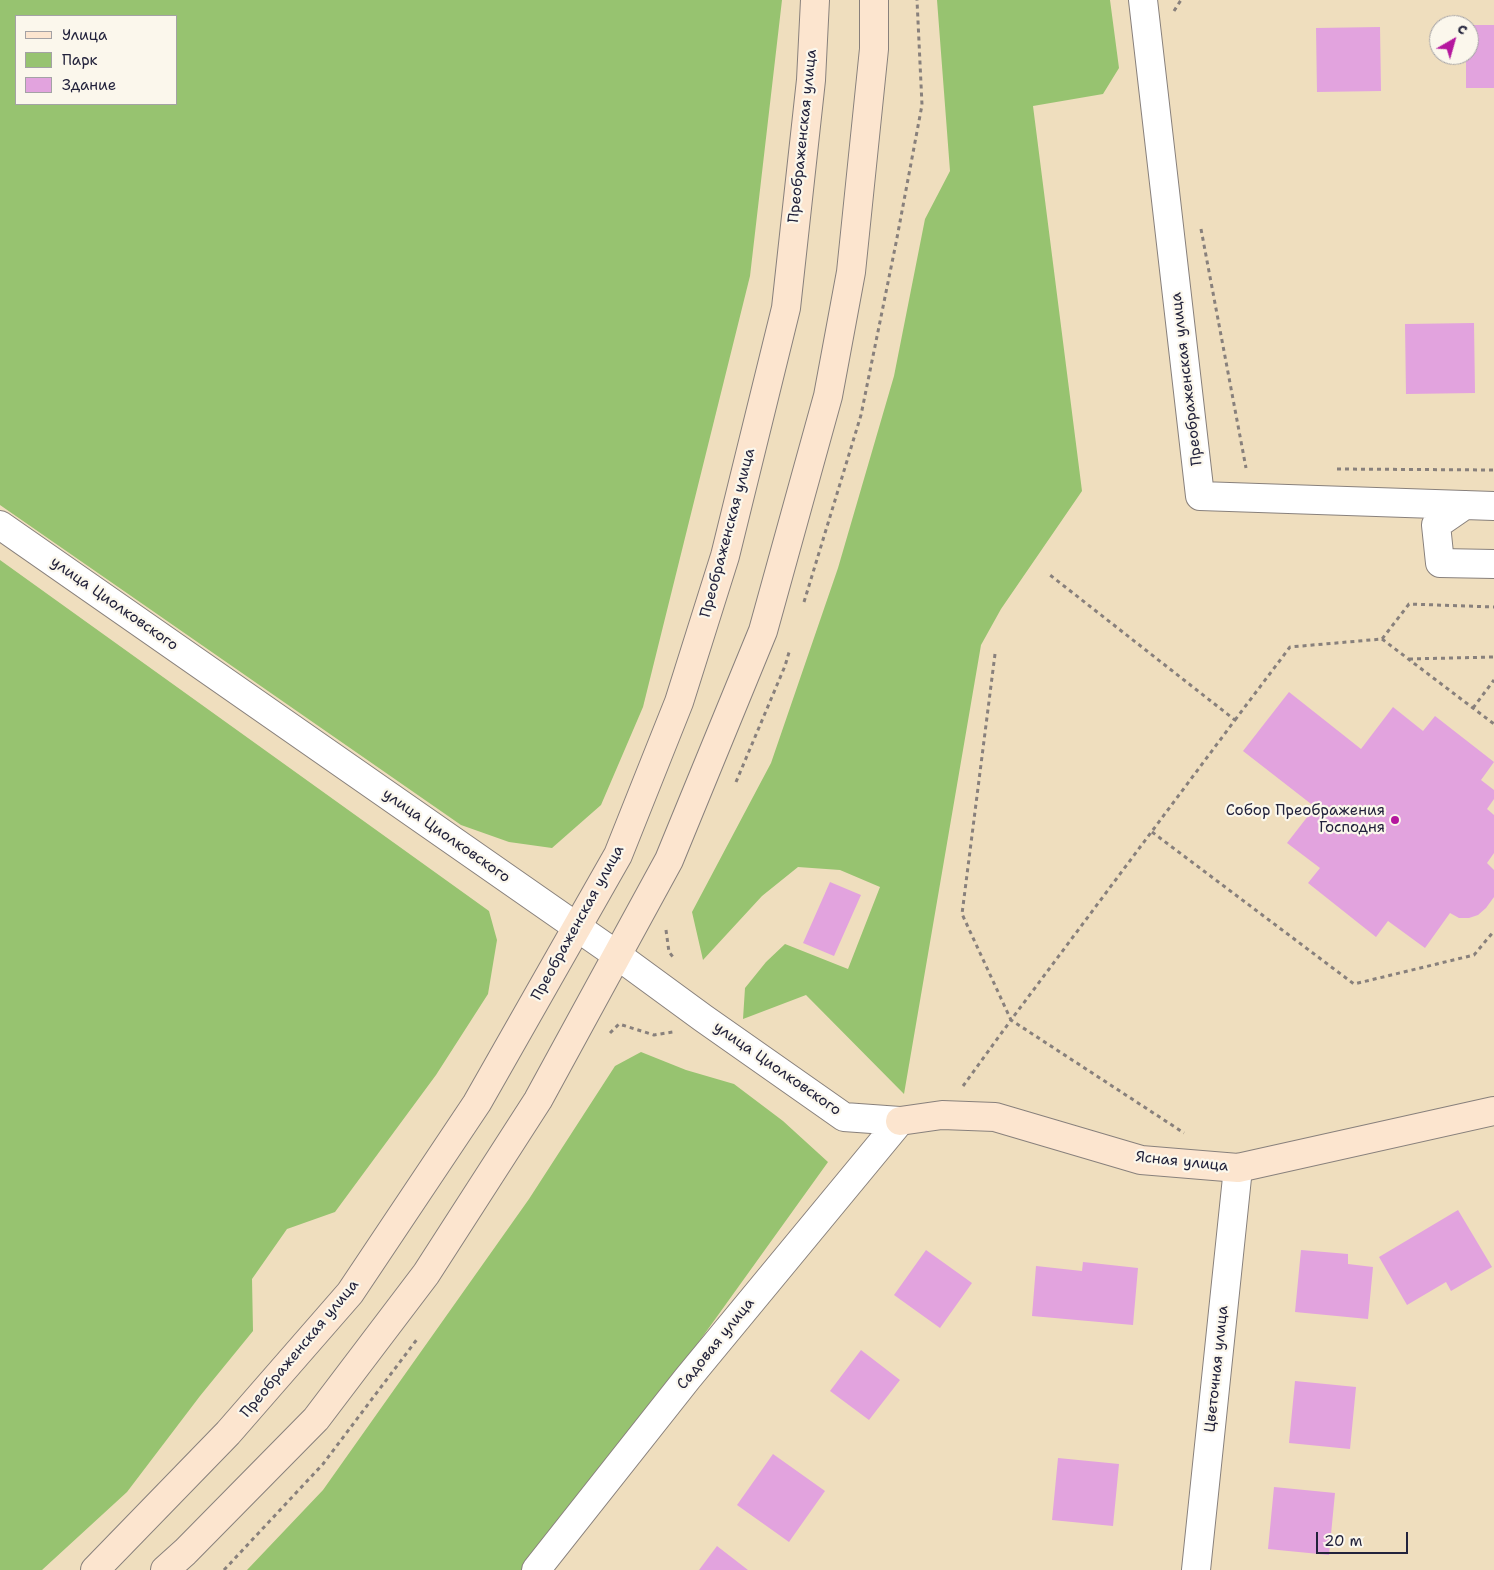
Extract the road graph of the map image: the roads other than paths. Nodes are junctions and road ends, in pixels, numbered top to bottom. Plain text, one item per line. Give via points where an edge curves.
1 (815, 0) edge
2 (874, 0) edge
3 (1143, 0) edge
4 (1465, 505) junction
5 (1494, 506) edge
6 (0, 525) edge
7 (1494, 564) edge
8 (577, 928) junction
9 (617, 955) junction
10 (1494, 1111) edge
11 (900, 1121) junction
12 (1238, 1168) junction
13 (95, 1570) edge
14 (165, 1570) edge
15 (536, 1570) edge
16 (1196, 1570) edge

1 - 8 main road, Преображенская улица via 811,80 786,308 725,556 678,702 622,846
2 - 9 main road via 874,49 851,272 828,396 763,631 669,860
3 - 4 street, Преображенская улица via 1200,496
4 - 5 street, Преображенская улица
4 - 7 street via 1436,525 1440,563
6 - 8 street, улица Циолковского
8 - 9 street, улица Циолковского
8 - 13 main road, Преображенская улица via 477,1103 350,1293 228,1433
9 - 11 street, улица Циолковского via 844,1117
9 - 14 main road via 538,1100 426,1274 316,1418
10 - 12 main road, Ясная улица
11 - 12 main road, Ясная улица via 942,1115 995,1117 1141,1160
11 - 15 street, Садовая улица via 687,1379
12 - 16 street, Цветочная улица

